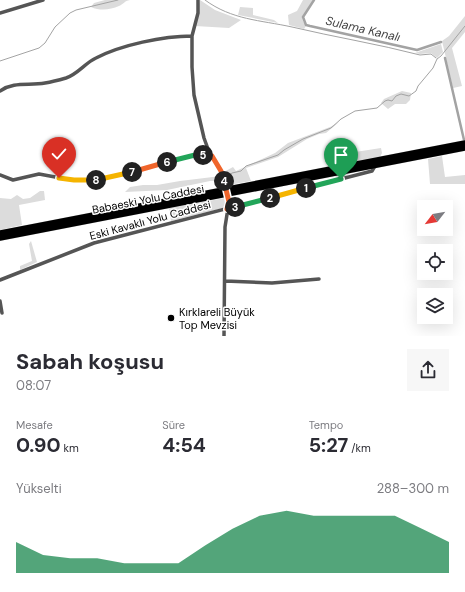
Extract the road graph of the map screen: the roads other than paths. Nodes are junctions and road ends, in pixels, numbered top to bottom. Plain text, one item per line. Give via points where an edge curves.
1 (43, 0) edge
2 (198, 0) edge
3 (0, 13) edge
4 (192, 36) junction
5 (0, 91) edge
6 (465, 144) edge
7 (465, 148) edge
8 (212, 156) junction
9 (375, 166) junction
10 (0, 175) edge
11 (227, 192) junction
12 (227, 209) junction
13 (0, 233) edge
14 (0, 238) edge
15 (319, 279) dead end
16 (0, 280) edge
17 (225, 281) junction
18 (0, 301) edge
19 (2, 313) dead end
20 (224, 336) edge

1 - 3 street
2 - 4 street via 198,13
4 - 5 street via 157,39 132,45 95,58 65,78 44,83 11,85
4 - 8 street via 194,96 204,138
6 - 11 highway, Babaeski Yolu Caddesi
7 - 9 highway, Babaeski Yolu Caddesi
8 - 10 street via 195,155 123,175 94,180 66,179 39,174 13,180
8 - 11 street via 221,171
9 - 11 highway, Babaeski Yolu Caddesi
9 - 12 street, Eski Kavaklı Yolu Caddesi via 372,171
11 - 12 street
11 - 13 highway, Babaeski Yolu Caddesi
11 - 14 highway, Babaeski Yolu Caddesi
12 - 16 street, Eski Kavaklı Yolu Caddesi via 94,243
12 - 17 street
15 - 17 street via 272,283
17 - 20 street
18 - 19 street

